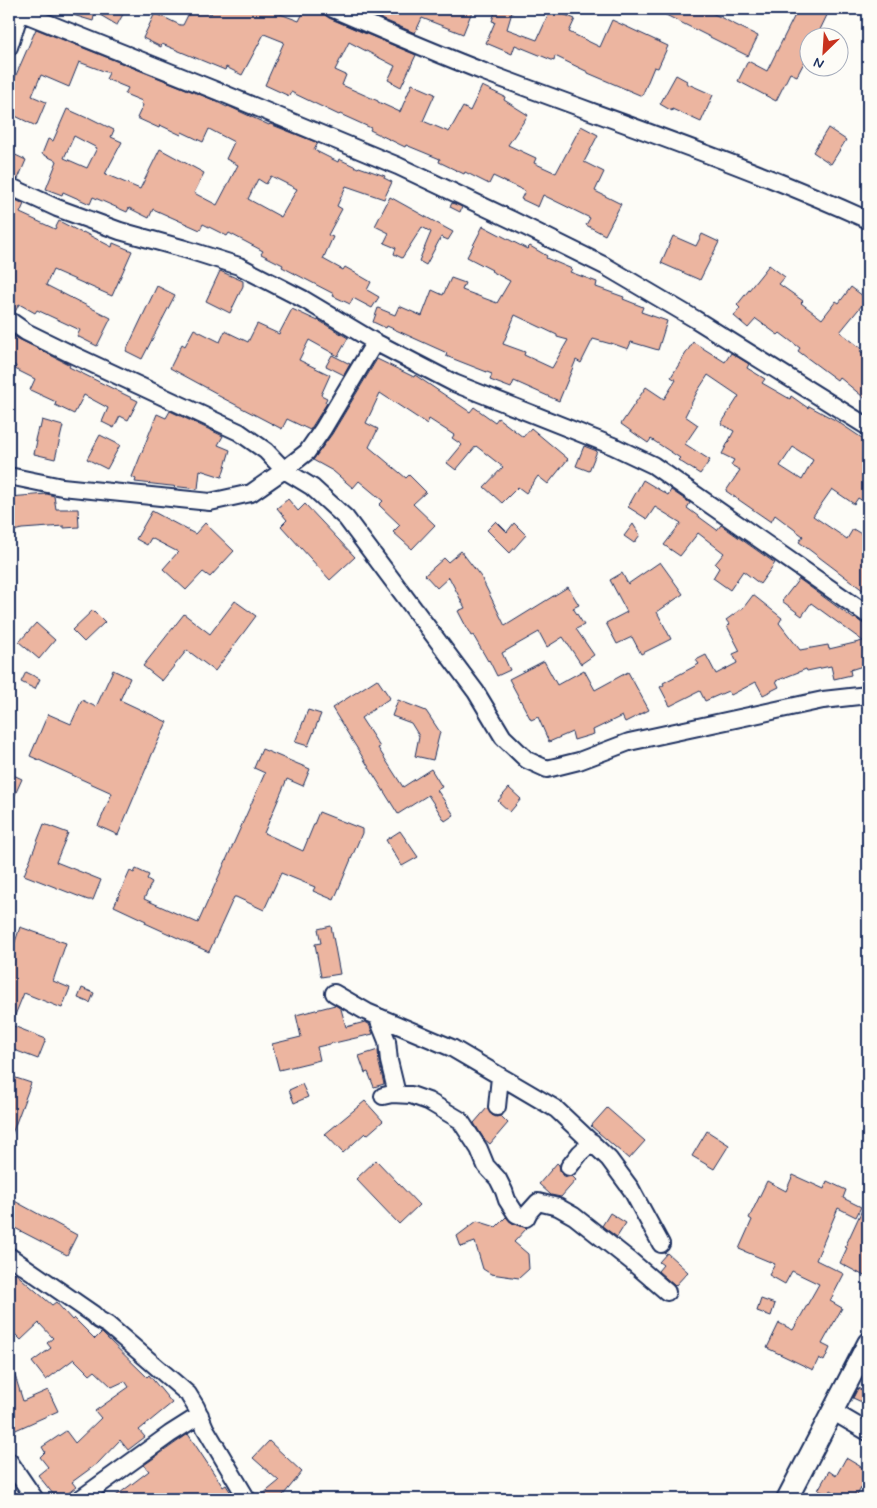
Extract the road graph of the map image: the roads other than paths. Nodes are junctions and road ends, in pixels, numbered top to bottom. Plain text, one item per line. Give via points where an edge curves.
1 (333, 9) edge
2 (17, 11) edge
3 (350, 12) edge
4 (9, 47) edge
5 (9, 186) edge
6 (868, 220) edge
7 (9, 320) edge
8 (375, 342) junction
9 (868, 427) edge
10 (284, 470) junction
11 (9, 476) edge
12 (868, 615) edge
13 (868, 695) edge
14 (334, 993) dead end
15 (377, 1016) junction
16 (500, 1077) junction
17 (498, 1107) dead end
18 (592, 1142) junction
19 (569, 1167) dead end
20 (661, 1244) dead end
21 (9, 1256) edge
22 (667, 1292) dead end
23 (868, 1343) edge
24 (832, 1411) junction
25 (200, 1415) junction
26 (868, 1432) edge
27 (9, 1461) edge
28 (35, 1499) edge
29 (80, 1499) edge
30 (247, 1499) edge
31 (787, 1499) edge

1 - 3 street
2 - 4 street
2 - 9 street via 389,163 520,224 605,266
3 - 6 street via 435,52 732,163
5 - 8 street via 120,231 239,266
7 - 10 street via 69,353 239,432 266,451
8 - 10 street via 307,452
8 - 12 street via 454,383 653,465
10 - 11 street via 251,493 210,502 62,487
10 - 13 street via 312,487 346,518 476,692 504,737 527,760 547,768 629,742 823,700
14 - 15 street
15 - 16 street via 452,1048
15 - 22 street via 387,1041 390,1095 411,1095 428,1100 460,1120 516,1214 526,1218 538,1202 558,1207 574,1216
16 - 17 street
16 - 18 street via 556,1109
18 - 19 street
18 - 20 street via 631,1189
21 - 25 street via 108,1325 188,1394
23 - 24 street
24 - 26 street
24 - 31 street
25 - 29 street
25 - 30 street
27 - 28 street

